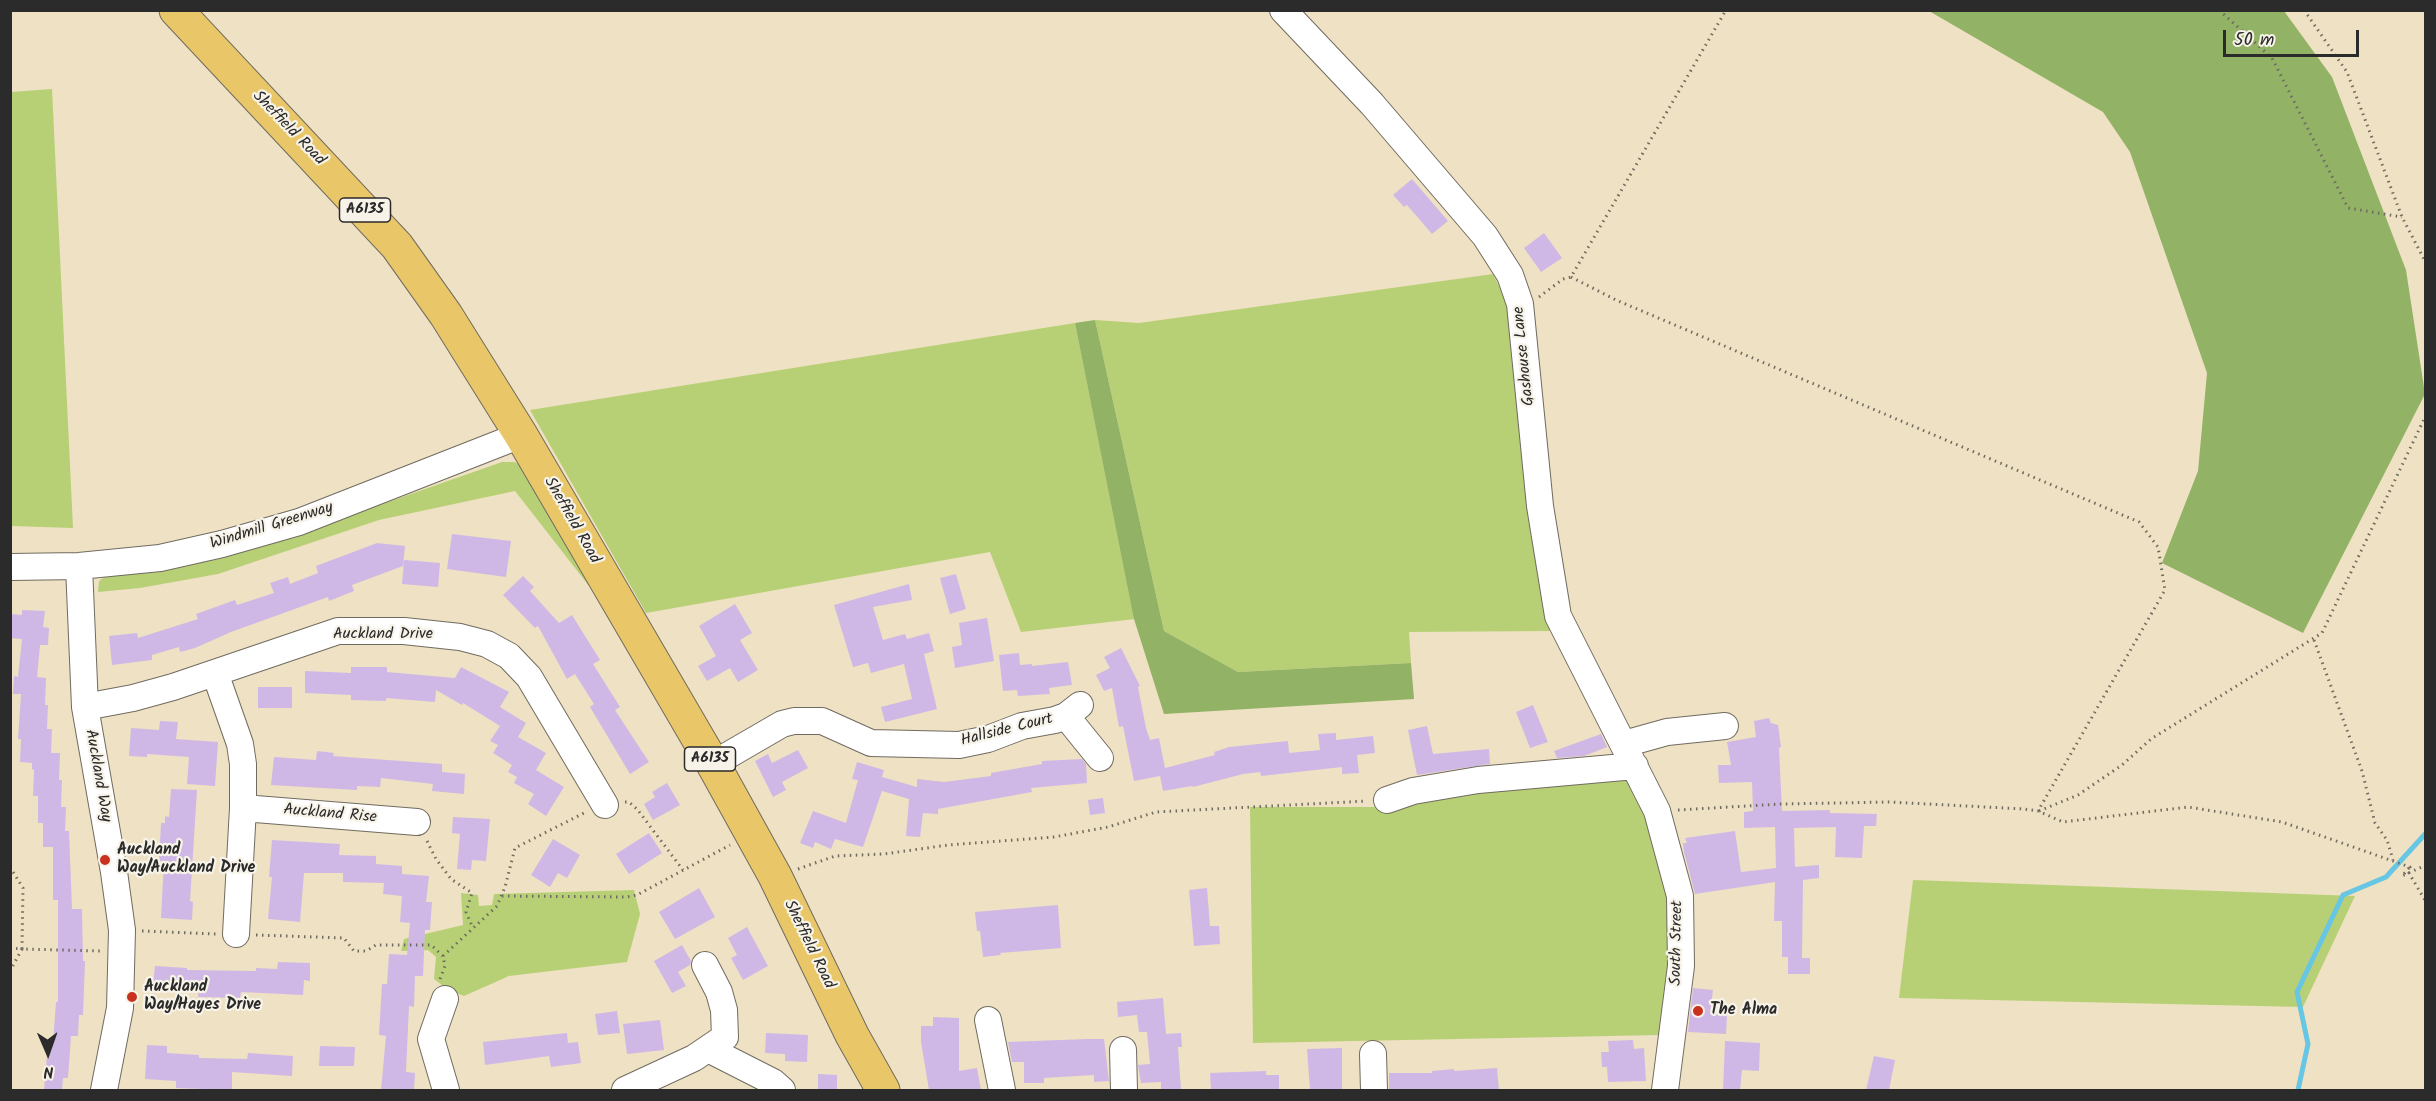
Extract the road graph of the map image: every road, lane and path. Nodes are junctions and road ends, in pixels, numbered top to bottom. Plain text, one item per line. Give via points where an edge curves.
1 (176, 10) edge
2 (1283, 10) edge
3 (1726, 10) edge
4 (2219, 10) edge
5 (2304, 10) edge
6 (2402, 217) junction
7 (2426, 263) edge
8 (1571, 277) junction
9 (1520, 304) junction
10 (2426, 415) edge
11 (521, 435) junction
12 (79, 566) junction
13 (10, 567) edge
14 (2314, 640) junction
15 (214, 673) junction
16 (85, 707) junction
17 (1725, 726) dead end
18 (1629, 755) junction
19 (1100, 758) dead end
20 (713, 764) junction
21 (1387, 800) joint
22 (604, 804) junction
23 (243, 808) junction
24 (1657, 811) junction
25 (2038, 811) junction
26 (417, 822) joint
27 (752, 833) junction
28 (2392, 860) junction
29 (2426, 865) edge
30 (10, 867) edge
31 (2410, 867) junction
32 (683, 870) junction
33 (775, 876) junction
34 (502, 896) junction
35 (2426, 903) edge
36 (473, 928) junction
37 (236, 934) junction
38 (123, 941) junction
39 (10, 948) edge
40 (22, 949) junction
41 (443, 956) junction
42 (705, 965) dead end
43 (10, 972) edge
44 (445, 999) joint
45 (988, 1020) dead end
46 (717, 1043) junction
47 (1123, 1050) dead end
48 (1372, 1054) dead end
49 (104, 1090) edge
50 (446, 1090) edge
51 (625, 1090) edge
52 (782, 1090) edge
53 (883, 1090) edge
54 (1002, 1090) edge
55 (1124, 1090) edge
56 (1374, 1090) edge
57 (1665, 1090) edge

1 - 11 main road, Sheffield Road / A6135 via 397,246 446,315
2 - 9 street, Gashouse Lane via 1372,104 1485,236 1510,275
3 - 8 path
4 - 6 path via 2272,58 2348,208
5 - 6 path via 2347,72
6 - 7 path
8 - 9 path
8 - 25 path via 1616,300 2139,522 2158,548 2165,590
9 - 18 street, Gashouse Lane via 1540,506 1558,616
10 - 14 path via 2322,633
11 - 12 street, Windmill Greenway via 260,534 160,558
11 - 20 main road, Sheffield Road / A6135
12 - 13 street, Windmill Greenway
12 - 16 street, Auckland Way
14 - 25 path via 2151,739 2078,795
14 - 28 path via 2362,771 2375,823 2387,840
15 - 16 street, Auckland Drive via 133,698
15 - 22 street, Auckland Drive via 338,632 404,631 487,644 509,656 529,677
15 - 23 street via 240,744
16 - 38 street, Auckland Way
17 - 18 street via 1667,732
18 - 21 street via 1413,791
18 - 24 street, South Street
19 - 20 street, Hallside Court via 1073,711 1055,720 959,745 871,743 822,720 804,720 782,724
20 - 27 main road, Sheffield Road / A6135
21 - 33 path via 1156,812 1054,837 835,856
22 - 32 path via 629,802
22 - 34 path via 515,849
23 - 26 street, Auckland Rise
23 - 37 street
24 - 25 path via 1889,802
24 - 57 street, South Street via 1680,896 1681,966
25 - 28 path via 2062,822 2188,807 2282,822
26 - 36 path via 441,866 472,893 466,912
27 - 32 path
27 - 33 main road, Sheffield Road / A6135
28 - 31 path
29 - 31 path via 2402,876
30 - 40 path via 22,888
31 - 35 path via 2409,873
32 - 34 path via 627,897
33 - 53 main road, Sheffield Road / A6135
34 - 36 path via 497,906
36 - 41 path
37 - 38 path
37 - 41 path via 344,938 354,951 366,951 376,945 431,945
38 - 40 path
38 - 49 street, Auckland Way via 120,1008
39 - 40 path
40 - 43 path
41 - 44 path via 445,966 439,982
42 - 46 street via 724,1010
44 - 50 street via 431,1039
45 - 54 street
46 - 51 street via 662,1075
46 - 52 street
47 - 55 street
48 - 56 street

